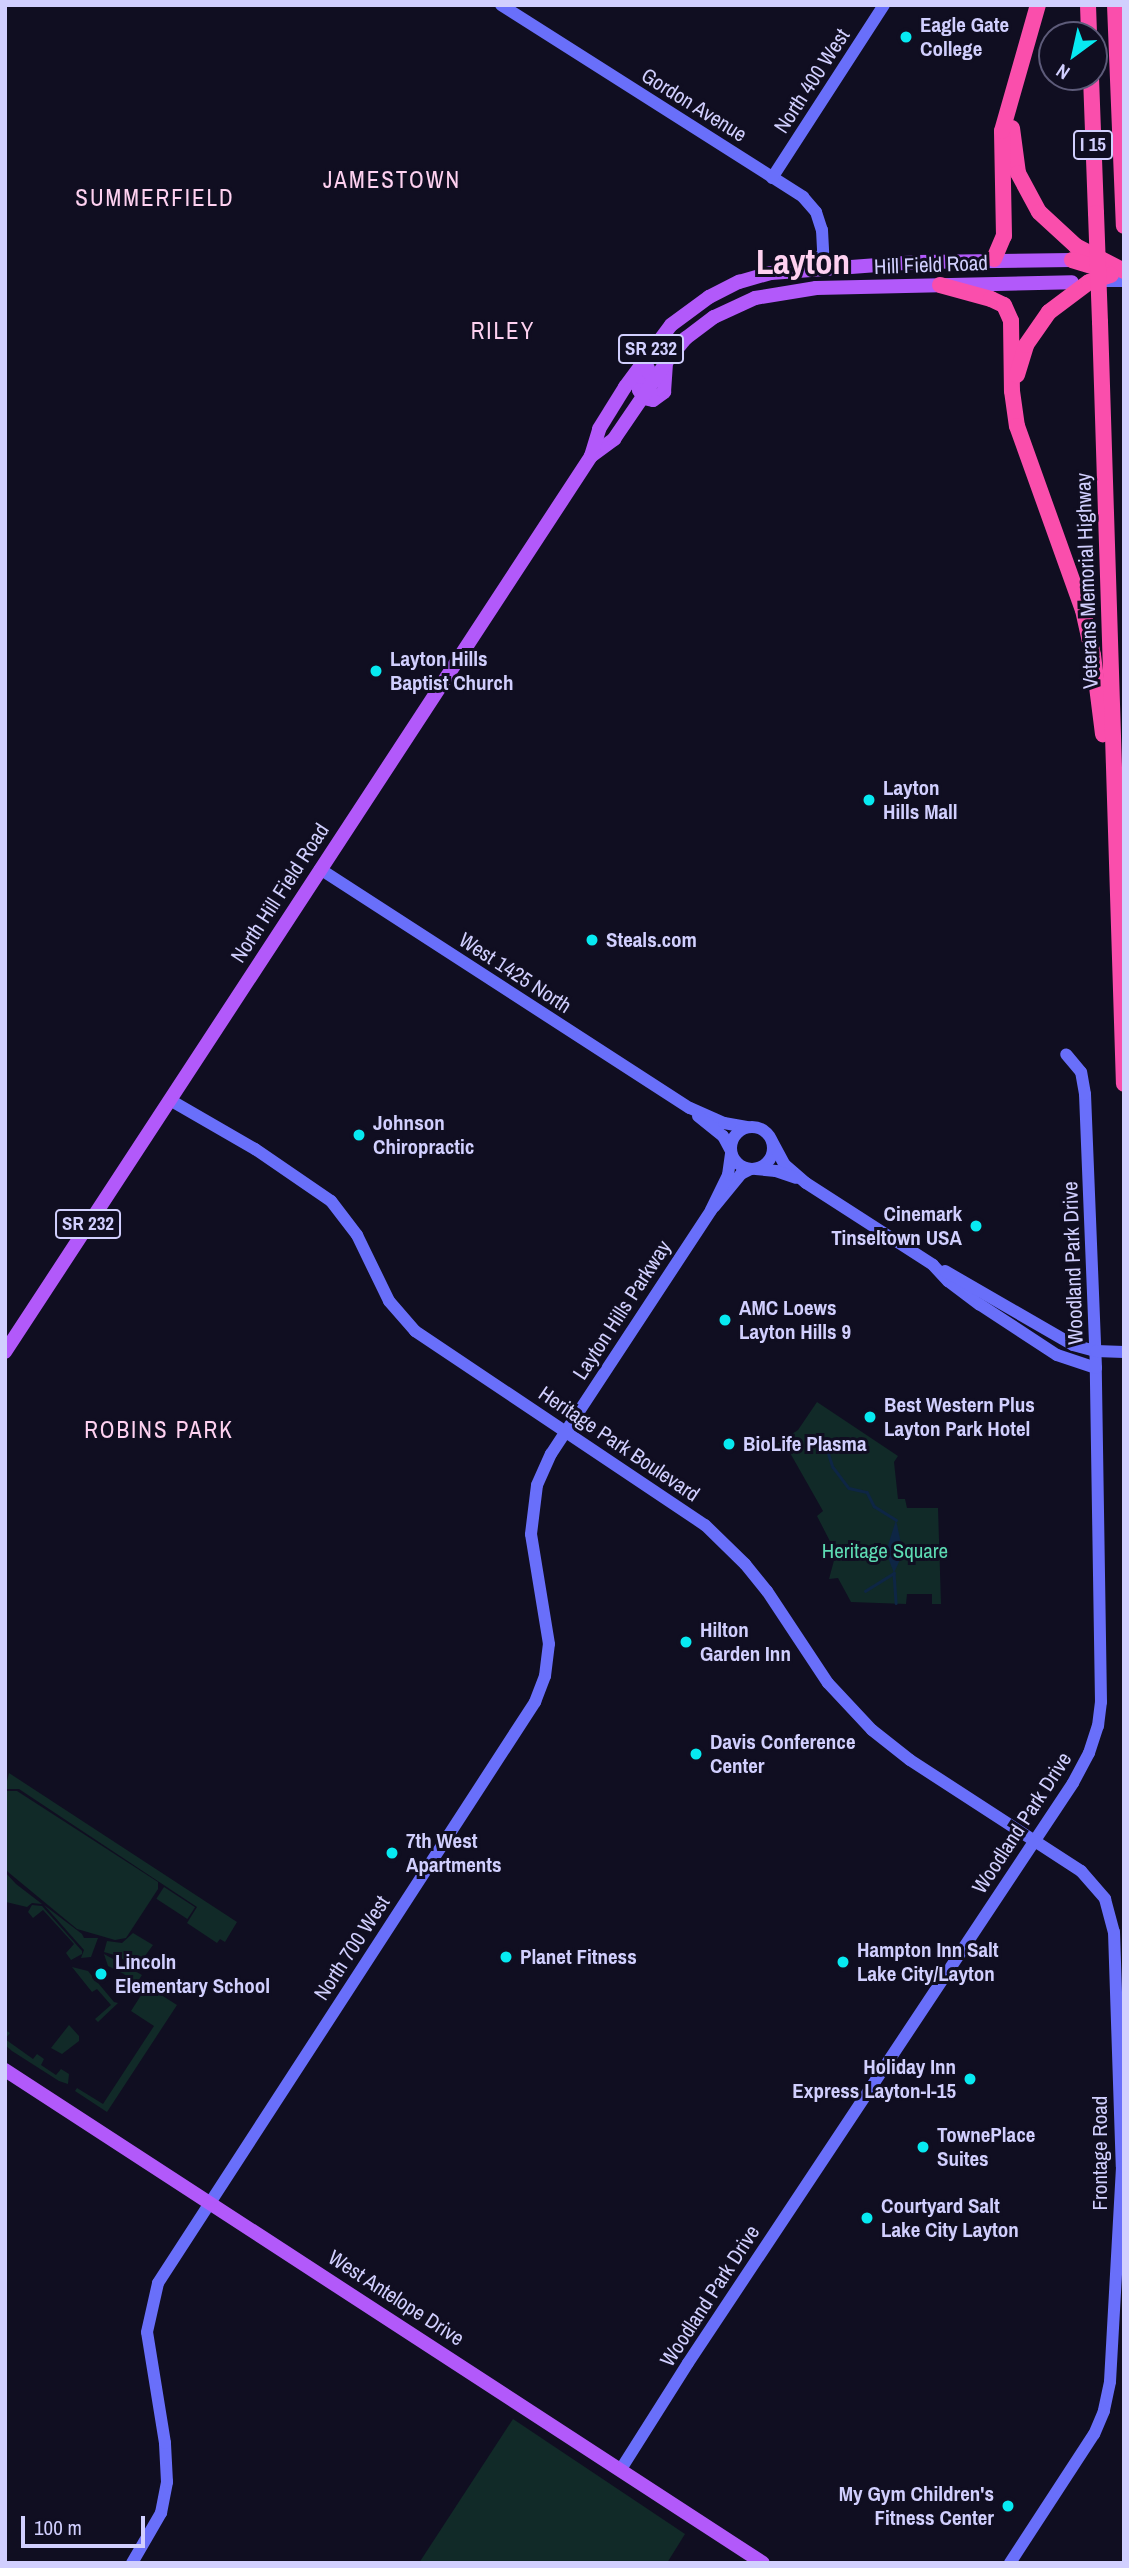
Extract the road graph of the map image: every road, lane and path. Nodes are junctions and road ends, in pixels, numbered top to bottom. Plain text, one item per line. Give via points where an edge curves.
1 (501, 5) edge
2 (884, 5) edge
3 (1038, 5) edge
4 (1115, 5) edge
5 (1092, 91) edge
6 (1011, 101) junction
7 (772, 178) junction
8 (1123, 211) edge
9 (1124, 226) edge
10 (994, 259) junction
11 (1072, 260) joint
12 (929, 262) junction
13 (816, 267) junction
14 (1117, 269) edge
15 (1072, 282) junction
16 (1089, 282) junction
17 (940, 285) junction
18 (829, 288) junction
19 (724, 289) junction
20 (728, 309) junction
21 (1012, 391) junction
22 (643, 397) junction
23 (591, 456) junction
24 (1115, 830) junction
25 (320, 869) junction
26 (1066, 1054) dead end
27 (1124, 1084) edge
28 (170, 1100) junction
29 (690, 1108) junction
30 (747, 1127) junction
31 (773, 1143) junction
32 (731, 1151) junction
33 (753, 1169) junction
34 (806, 1182) junction
35 (711, 1210) junction
36 (933, 1265) junction
37 (5, 1352) edge
38 (1124, 1352) edge
39 (1096, 1368) junction
40 (566, 1432) junction
41 (1034, 1842) junction
42 (1107, 1902) joint
43 (5, 2070) edge
44 (209, 2202) junction
45 (621, 2469) junction
46 (132, 2563) edge
47 (763, 2563) edge
48 (1010, 2563) edge

1 - 7 street, Gordon Avenue
2 - 7 street, North 400 West
3 - 6 highway
4 - 8 highway, I 15
5 - 24 highway, Veterans Memorial Highway / I 15, bridge
6 - 10 highway via 1002,131 1004,236
6 - 14 highway via 1016,164 1028,196 1052,227
7 - 13 street, Gordon Avenue via 802,197 817,216 823,255
8 - 9 highway, I 15
10 - 11 main road, Hill Field Road / SR 232
10 - 12 main road, Hill Field Road / SR 232
11 - 14 highway
12 - 13 main road, Hill Field Road / SR 232
12 - 18 main road via 893,271 847,274
13 - 19 main road, Hill Field Road / SR 232 via 771,273
13 - 20 main road via 805,279 744,293
14 - 15 highway
14 - 16 highway
15 - 16 street, Hill Field Road / SR 232
15 - 17 main road, Hill Field Road / SR 232
16 - 21 highway via 1064,298 1037,326
17 - 18 main road, Hill Field Road / SR 232
17 - 21 highway via 1004,305 1012,321
18 - 20 main road, Hill Field Road / SR 232 via 770,294
19 - 22 main road via 658,353 639,384
19 - 23 main road, Hill Field Road / SR 232 via 682,315 651,348 599,429
20 - 22 main road, Hill Field Road / SR 232 via 695,331 670,357
21 - 24 highway via 1017,426 1069,566 1093,656
22 - 23 main road, Hill Field Road / SR 232 via 614,439
23 - 25 main road, North Hill Field Road / SR 232
24 - 27 highway, Veterans Memorial Highway / I 15
25 - 28 main road, North Hill Field Road / SR 232
25 - 29 street, West 1425 North
26 - 39 street, Woodland Park Drive via 1081,1072 1086,1094
28 - 37 main road, North Hill Field Road / SR 232
28 - 40 street, Heritage Park Boulevard via 255,1149 331,1202 357,1235 389,1301 415,1331
29 - 30 street, West 1425 North
29 - 32 street, West 1425 North via 723,1136
30 - 31 street via 762,1129
30 - 32 street via 734,1135
31 - 33 street via 770,1159
31 - 34 street via 784,1164
32 - 33 street via 739,1165
32 - 35 street, Layton Hills Parkway via 729,1172
33 - 34 street
33 - 35 street, Layton Hills Parkway via 741,1174
34 - 36 street
35 - 40 street, Layton Hills Parkway
36 - 38 street, bridge via 1073,1345
36 - 39 street via 963,1293 1057,1355
39 - 41 street, Woodland Park Drive via 1101,1702 1089,1753
40 - 41 street, Heritage Park Boulevard via 676,1503 724,1542 767,1591 828,1683 872,1730
40 - 44 street, North 700 West via 544,1468 531,1509 532,1545 549,1638 538,1697
41 - 42 street, Heritage Park Boulevard via 1086,1875
41 - 45 street, Woodland Park Drive
42 - 48 street, Frontage Road via 1114,1932 1122,2176 1106,2404 1091,2438
43 - 44 main road, West Antelope Drive
44 - 45 main road, West Antelope Drive
44 - 46 street, North 700 West via 158,2283 147,2332 167,2482 161,2513
45 - 47 main road, West Antelope Drive

